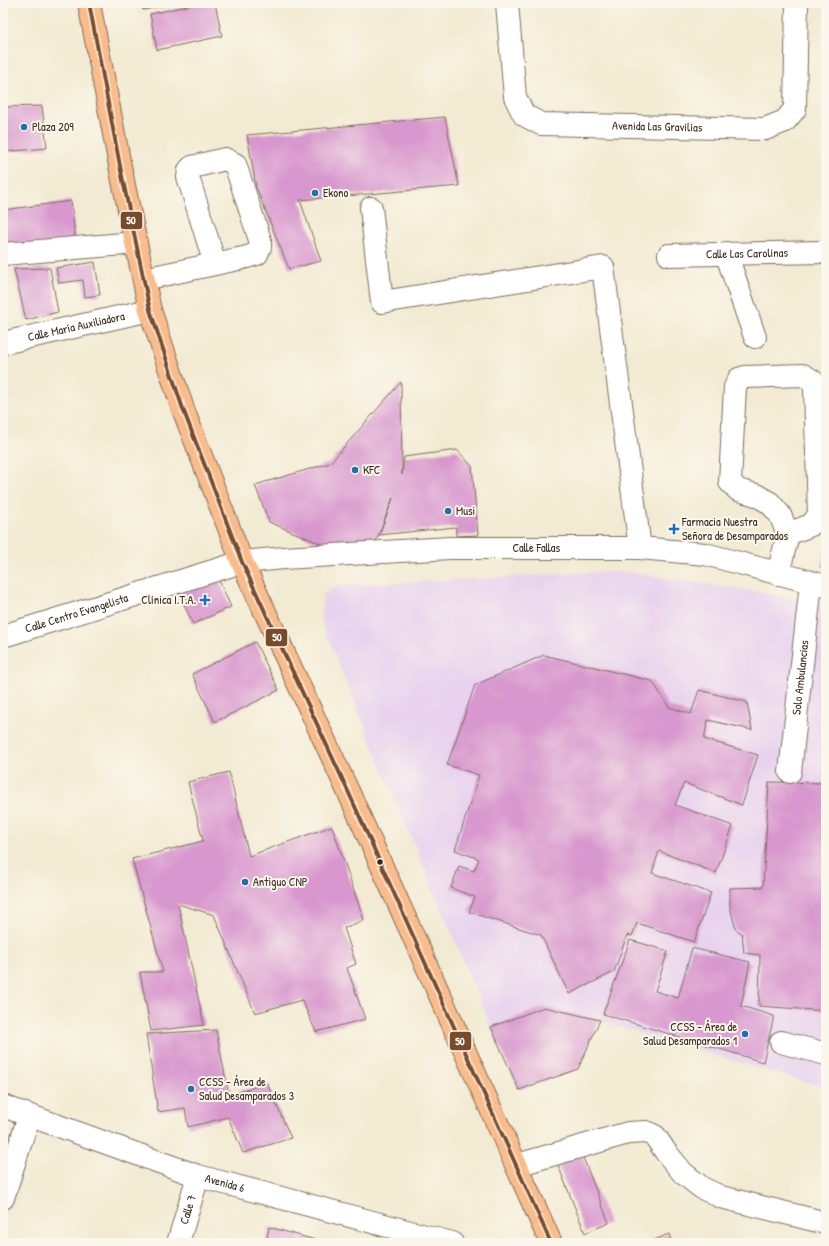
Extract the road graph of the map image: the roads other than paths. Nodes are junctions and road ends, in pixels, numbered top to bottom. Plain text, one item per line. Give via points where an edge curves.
1 (89, 3) edge
2 (507, 3) edge
3 (797, 3) edge
4 (371, 208) dead end
5 (136, 243) junction
6 (826, 252) edge
7 (726, 253) junction
8 (3, 254) edge
9 (669, 255) dead end
10 (215, 264) junction
11 (144, 279) junction
12 (150, 310) junction
13 (755, 337) dead end
14 (3, 343) edge
15 (788, 534) junction
16 (640, 548) junction
17 (242, 562) junction
18 (778, 574) junction
19 (818, 584) edge
20 (3, 636) edge
21 (790, 772) dead end
22 (781, 1042) dead end
23 (826, 1054) edge
24 (3, 1106) edge
25 (29, 1116) junction
26 (517, 1165) junction
27 (198, 1176) junction
28 (3, 1198) edge
29 (826, 1223) edge
30 (439, 1242) edge
31 (178, 1243) edge
32 (550, 1243) edge

1 - 5 main road
2 - 3 street, Avenida Las Gravilias via 515,97 524,115 540,124 765,129 785,121 795,109
4 - 16 street via 382,302 603,267
5 - 8 street
5 - 11 main road
6 - 7 street, Calle Las Carolinas
7 - 9 street, Calle Las Carolinas
7 - 13 street
10 - 10 street via 257,254 260,248 260,240 235,164 225,159 192,167 188,177
10 - 11 street
11 - 12 main road
12 - 14 street, Calle María Auxiliadora
12 - 17 main road via 183,409
15 - 15 street via 811,525 819,515 816,390 813,381 803,375 745,377 739,379 735,387 730,482 738,490 756,495 770,503 780,515
15 - 18 street
16 - 17 street, Calle Fallas via 450,548
16 - 18 street, Calle Fallas via 705,554
17 - 20 street, Calle Centro Evangelista
17 - 26 main road via 357,809
18 - 19 street, Calle Fallas
19 - 21 street, Solo Ambulancias
22 - 23 street
24 - 25 street, Avenida 6
25 - 27 street, Avenida 6
25 - 28 street
26 - 29 street via 628,1134 646,1132 656,1136 683,1173 702,1188 721,1197
26 - 32 main road
27 - 30 street, Avenida 6
27 - 31 street, Calle 7

